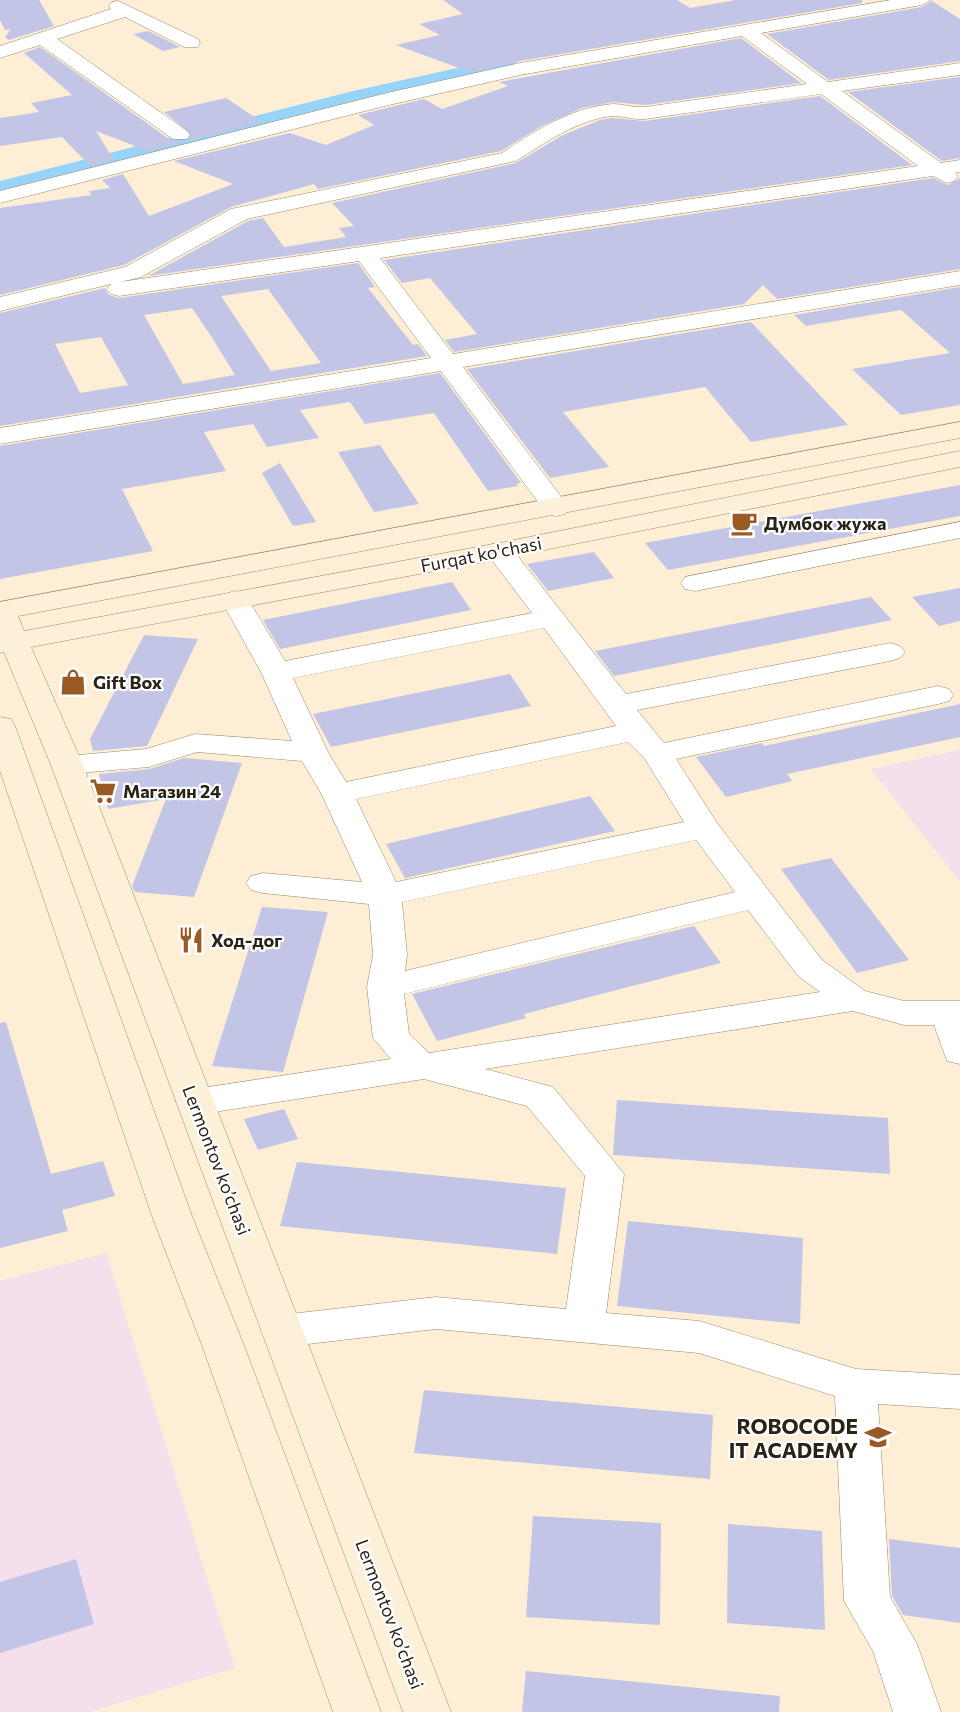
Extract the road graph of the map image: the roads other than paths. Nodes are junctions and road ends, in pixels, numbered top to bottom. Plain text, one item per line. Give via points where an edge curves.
1 (100, 0) edge
2 (147, 0) edge
3 (922, 0) edge
4 (123, 8) junction
5 (746, 31) junction
6 (43, 38) junction
7 (190, 43) dead end
8 (0, 52) edge
9 (462, 63) dead end
10 (960, 69) edge
11 (823, 88) junction
12 (180, 135) junction
13 (960, 166) edge
14 (937, 170) junction
15 (0, 177) edge
16 (960, 188) edge
17 (0, 197) edge
18 (365, 253) junction
19 (101, 278) junction
20 (960, 278) edge
21 (0, 304) edge
22 (445, 362) junction
23 (960, 430) edge
24 (0, 436) edge
25 (960, 459) edge
26 (556, 508) junction
27 (960, 531) edge
28 (499, 551) junction
29 (695, 583) dead end
30 (235, 600) junction
31 (552, 618) junction
32 (3, 623) edge
33 (890, 652) dead end
34 (276, 672) junction
35 (938, 695) dead end
36 (618, 705) junction
37 (0, 726) edge
38 (635, 731) junction
39 (312, 752) junction
40 (657, 754) junction
41 (66, 765) junction
42 (337, 793) junction
43 (704, 828) junction
44 (263, 883) dead end
45 (385, 895) junction
46 (757, 897) junction
47 (386, 987) junction
48 (853, 999) junction
49 (955, 1013) edge
50 (960, 1052) edge
51 (420, 1065) junction
52 (195, 1102) junction
53 (584, 1327) junction
54 (282, 1331) junction
55 (856, 1386) junction
56 (960, 1392) edge
57 (357, 1712) edge
58 (428, 1712) edge
59 (917, 1712) edge

1 - 4 street
2 - 4 street
3 - 5 street
4 - 6 street
4 - 7 street
5 - 11 street
5 - 17 street via 520,69
6 - 8 street
6 - 12 street
9 - 12 street
10 - 11 street
11 - 14 street
11 - 19 street via 645,113 615,110 590,114 546,133 509,157 239,214 133,272
12 - 15 street
13 - 14 street
14 - 16 street
14 - 18 street
18 - 19 street via 113,290
18 - 22 street
19 - 21 street
20 - 22 street
22 - 24 street
22 - 26 street
23 - 26 main road, Furqat ko'chasi
25 - 28 main road, Furqat ko'chasi
26 - 32 main road, Furqat ko'chasi
27 - 29 street
28 - 30 main road, Furqat ko'chasi
28 - 31 street
30 - 32 main road, Furqat ko'chasi
30 - 34 street
31 - 34 street
31 - 36 street
32 - 41 main road, Lermontov ko’chasi
33 - 36 street
34 - 39 street
35 - 40 street
36 - 38 street
37 - 57 main road via 172,1216
38 - 40 street
38 - 42 street
39 - 41 street via 195,743 148,758
39 - 42 street
40 - 43 street
41 - 52 main road, Lermontov ko’chasi
42 - 45 street
43 - 45 street
43 - 46 street
44 - 45 street
45 - 47 street via 390,955
46 - 47 street
46 - 48 street via 810,968
47 - 51 street via 392,1038
48 - 49 street via 904,1013
48 - 51 street
49 - 50 street
51 - 52 street
51 - 53 street via 540,1096 605,1174
52 - 54 main road, Lermontov ko’chasi
53 - 54 street via 436,1313
53 - 55 street via 699,1337
54 - 58 main road, Lermontov ko’chasi
55 - 56 street
55 - 59 street via 867,1601 894,1644

